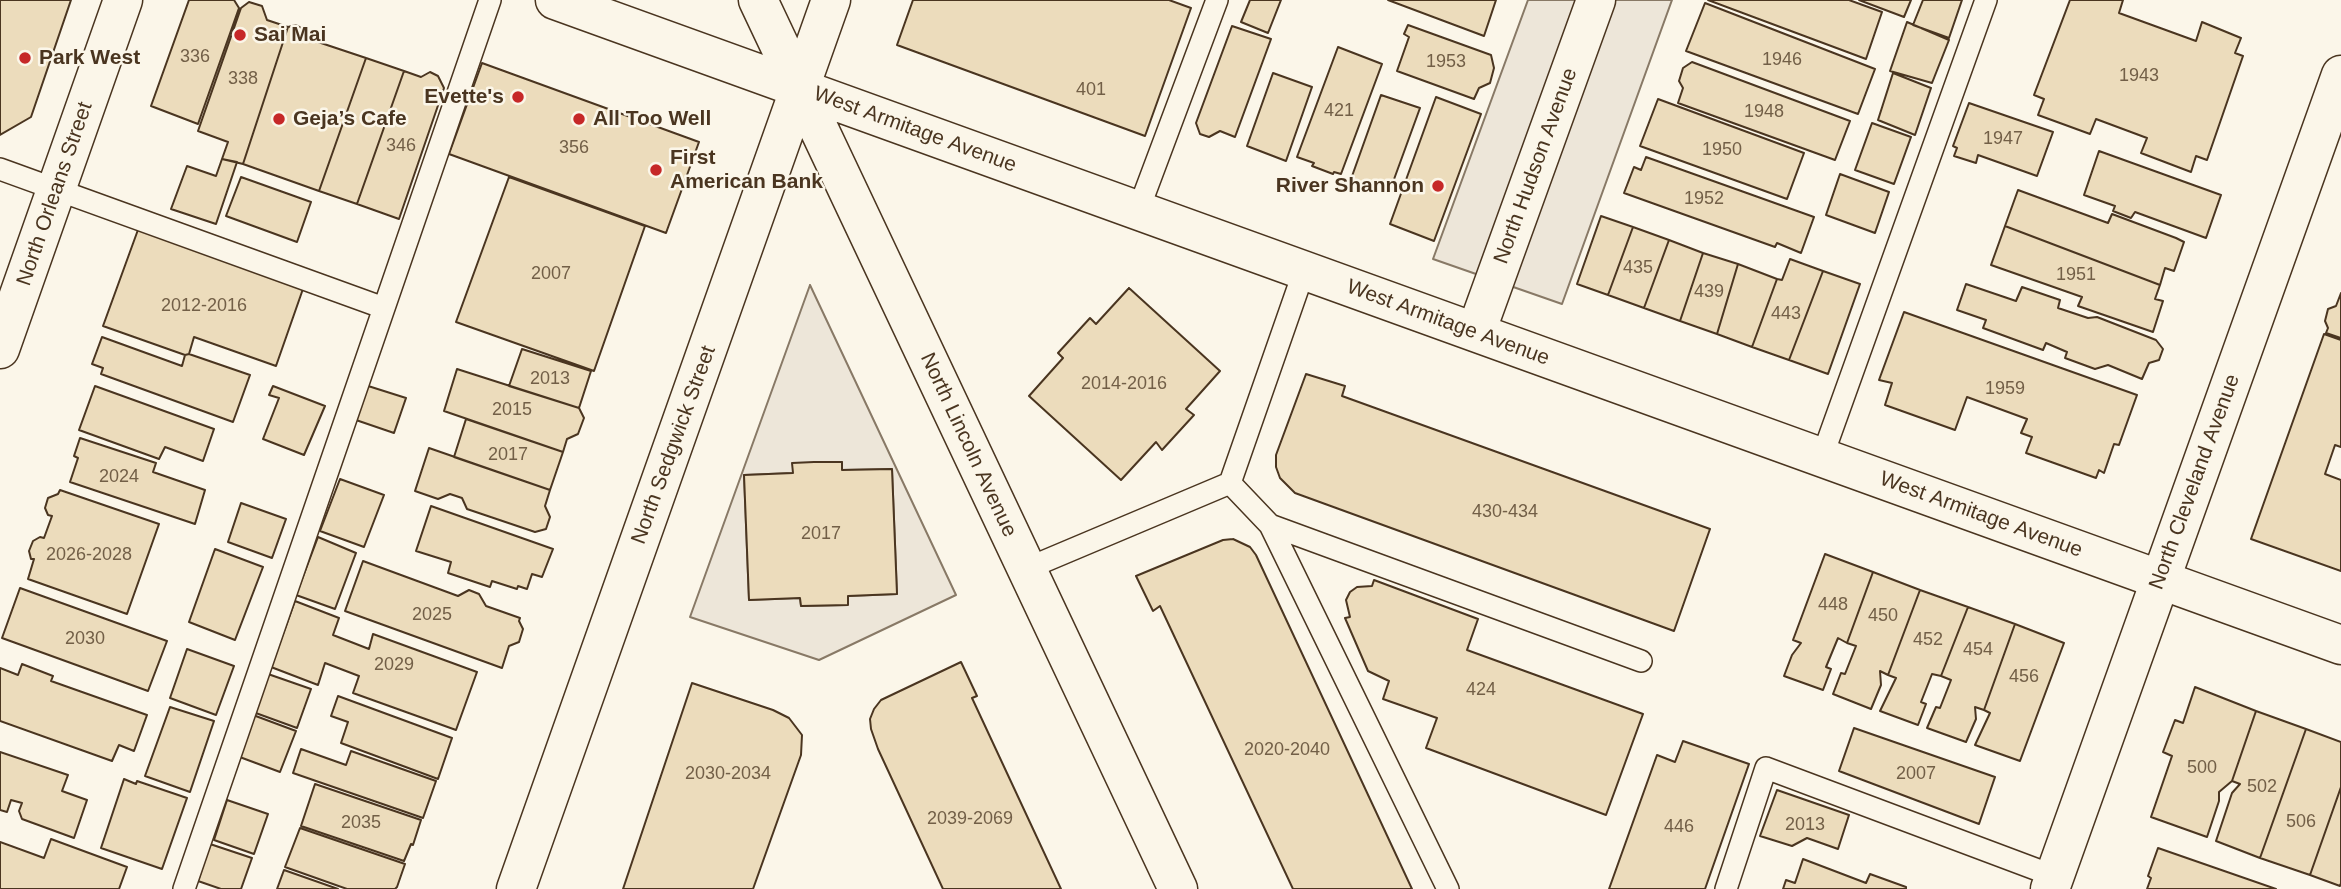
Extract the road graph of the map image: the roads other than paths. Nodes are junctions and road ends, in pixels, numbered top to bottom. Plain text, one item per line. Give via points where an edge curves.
1 (123, 0) edge
2 (491, 0) edge
3 (555, 0) edge
4 (758, 0) edge
5 (831, 0) edge
6 (1217, 0) edge
7 (1596, 0) edge
8 (1986, 0) edge
9 (2341, 75) edge
10 (799, 88) junction
11 (0, 169) edge
12 (56, 190) junction
13 (1139, 211) junction
14 (1304, 271) junction
15 (384, 309) junction
16 (1476, 332) junction
17 (0, 349) edge
18 (1822, 457) junction
19 (1230, 483) junction
20 (1270, 525) junction
21 (1026, 569) junction
22 (2160, 580) junction
23 (2341, 645) edge
24 (1641, 661) dead end
25 (2052, 883) edge
26 (184, 889) edge
27 (516, 889) edge
28 (1178, 889) edge
29 (1448, 889) edge
30 (1726, 889) edge

1 - 12 street, North Orleans Street
2 - 15 lane
3 - 10 street, West Armitage Avenue
4 - 10 street, North Lincoln Avenue
5 - 10 street, North Sedgwick Street
6 - 13 lane
7 - 16 street, North Hudson Avenue
8 - 18 lane
9 - 22 street, North Cleveland Avenue
10 - 13 street, West Armitage Avenue
10 - 21 street, North Lincoln Avenue
10 - 27 street, North Sedgwick Street
11 - 12 lane
12 - 15 lane
12 - 17 street, North Orleans Street
13 - 14 street, West Armitage Avenue
14 - 16 street, West Armitage Avenue
14 - 19 lane
15 - 26 lane
16 - 18 street, West Armitage Avenue
18 - 22 street, West Armitage Avenue
19 - 20 lane
19 - 21 lane
20 - 24 lane
20 - 29 lane
21 - 28 street, North Lincoln Avenue
22 - 23 street, West Armitage Avenue
22 - 25 street, North Cleveland Avenue
25 - 30 lane via 1766,768

